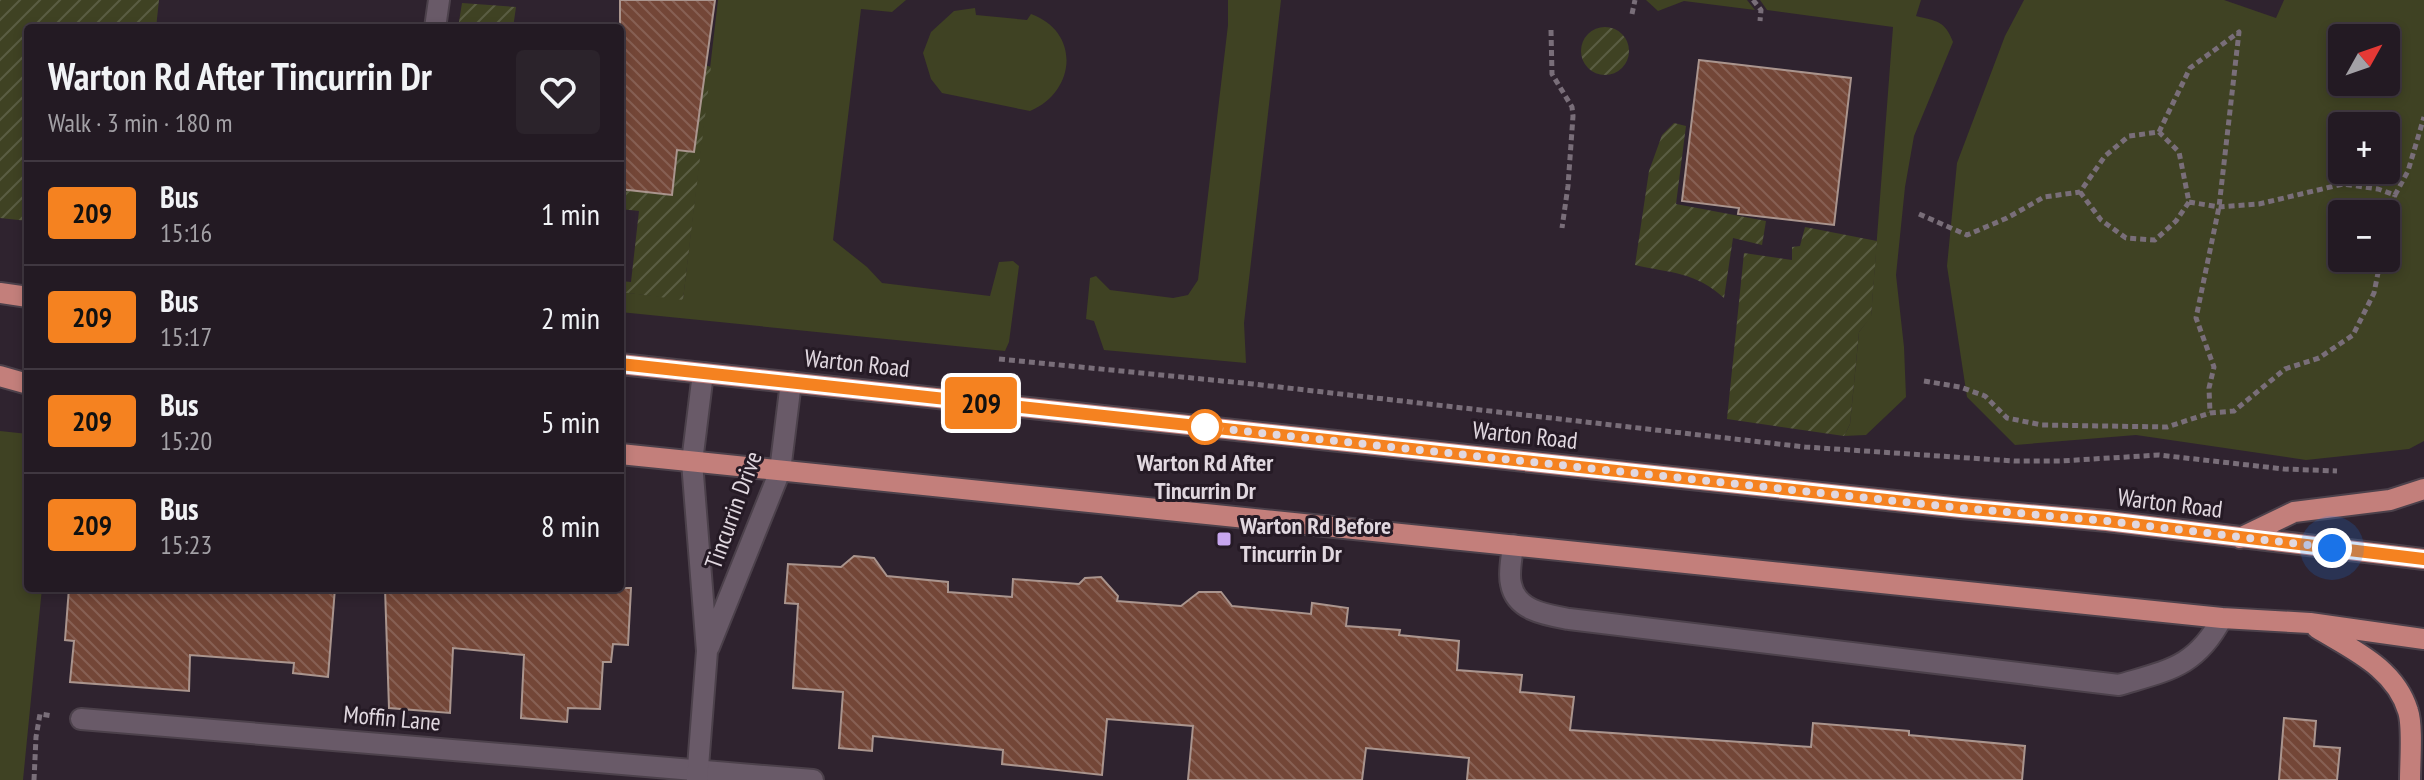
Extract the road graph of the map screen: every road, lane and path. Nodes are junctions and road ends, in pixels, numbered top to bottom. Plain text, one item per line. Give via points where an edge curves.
1 (439, 0) edge
2 (1635, 0) edge
3 (1753, 0) edge
4 (1632, 14) dead end
5 (1760, 21) dead end
6 (436, 24) edge
7 (1551, 30) dead end
8 (2424, 117) edge
9 (2159, 132) junction
10 (2080, 192) junction
11 (2395, 195) junction
12 (2394, 200) edge
13 (2189, 202) junction
14 (2219, 207) junction
15 (1919, 214) dead end
16 (1562, 228) dead end
17 (2378, 272) edge
18 (0, 293) edge
19 (24, 296) edge
20 (999, 359) dead end
21 (624, 364) edge
22 (703, 373) junction
23 (0, 376) edge
24 (1924, 381) dead end
25 (0, 382) edge
26 (791, 382) junction
27 (24, 383) edge
28 (24, 384) edge
29 (2210, 413) junction
30 (624, 454) edge
31 (692, 462) junction
32 (2343, 470) dead end
33 (780, 471) junction
34 (2424, 489) edge
35 (2240, 538) junction
36 (1513, 545) junction
37 (2424, 559) edge
38 (2222, 618) junction
39 (2310, 623) junction
40 (2424, 639) edge
41 (707, 651) junction
42 (81, 719) joint
43 (697, 775) edge
44 (34, 780) edge
45 (813, 780) edge
46 (2410, 780) edge

1 - 6 street
2 - 4 path
3 - 5 path via 1761,10
7 - 16 path via 1552,74 1573,116
8 - 11 path
9 - 10 path via 2129,136 2105,156
9 - 13 path via 2179,152
9 - 14 path via 2190,68 2239,32
10 - 13 path via 2101,220 2126,238 2155,240
10 - 15 path via 2044,197 1967,235
11 - 12 path
11 - 14 path via 2343,184 2259,204
13 - 14 path
14 - 29 path via 2196,318 2214,367
17 - 29 path via 2353,335 2319,358 2285,369 2234,411
18 - 19 main road
20 - 32 path via 1805,447 2014,461 2159,455
21 - 22 main road, Warton Road
22 - 26 main road, Warton Road
22 - 31 street, Tincurrin Drive
23 - 27 main road
24 - 29 path via 1985,396 2007,418 2042,425 2167,427
25 - 28 main road
26 - 33 street, Tincurrin Drive
26 - 35 main road, Warton Road
30 - 31 main road
31 - 33 main road
31 - 41 street, Tincurrin Drive
33 - 36 main road
33 - 41 street, Tincurrin Drive
34 - 35 main road via 2390,500 2294,512
35 - 37 main road, Warton Road
36 - 38 main road
36 - 38 street via 1510,583 1525,606 1540,614 2119,685 2179,667 2211,639
38 - 39 main road
39 - 40 main road
39 - 46 main road via 2390,677 2409,713
41 - 43 street, Tincurrin Drive
42 - 43 street, Moffin Lane
42 - 44 path via 40,714
43 - 45 street, Moffin Lane

